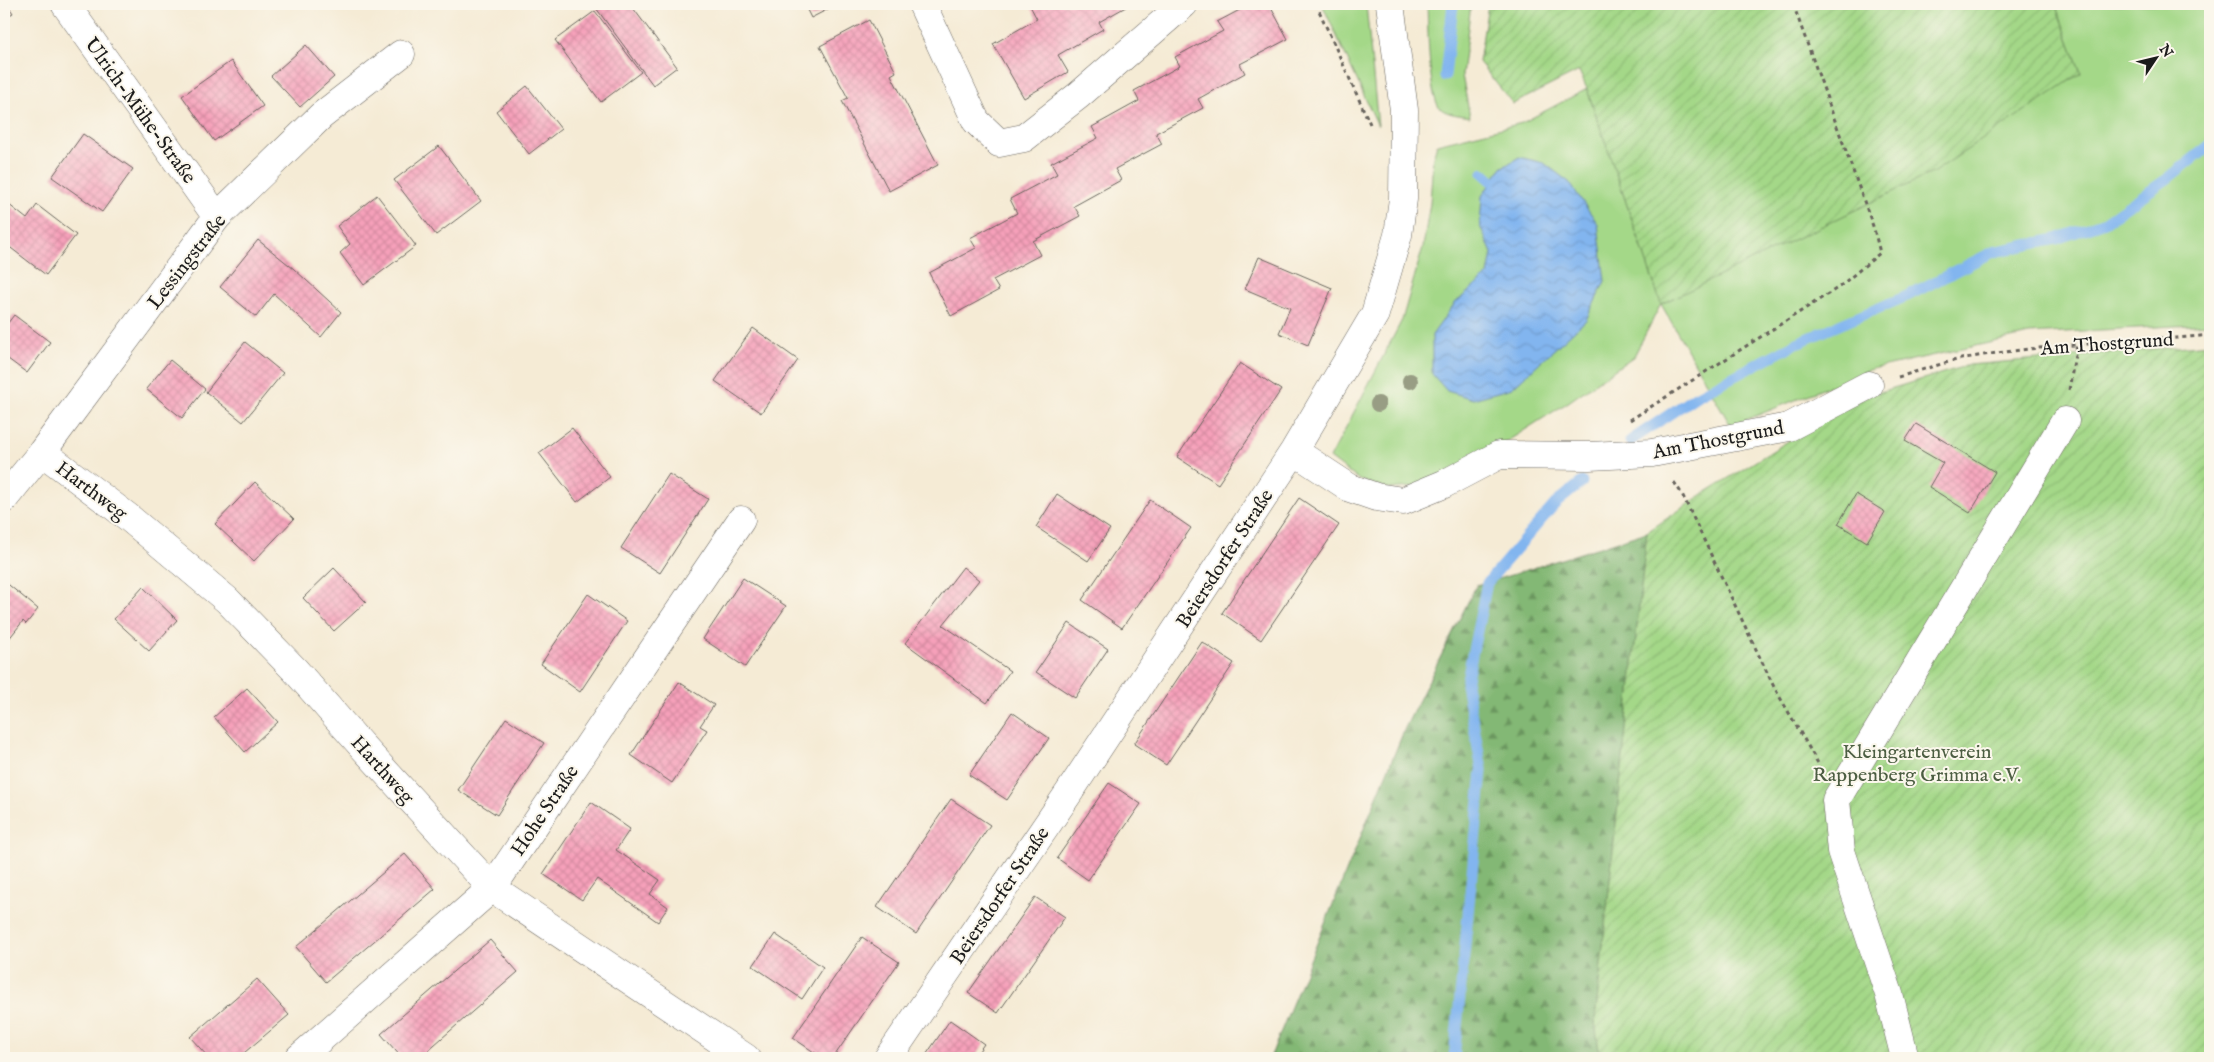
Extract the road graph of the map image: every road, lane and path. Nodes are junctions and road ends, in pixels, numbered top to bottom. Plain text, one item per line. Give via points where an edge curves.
1 (65, 4) edge
2 (922, 4) edge
3 (1184, 4) edge
4 (1316, 4) edge
5 (1390, 4) edge
6 (1794, 4) edge
7 (401, 54) dead end
8 (1371, 126) dead end
9 (217, 217) junction
10 (2210, 335) edge
11 (2076, 344) junction
12 (1869, 385) joint
13 (2065, 421) joint
14 (1294, 451) junction
15 (42, 452) junction
16 (1652, 453) junction
17 (1590, 456) junction
18 (4, 499) edge
19 (741, 520) dead end
20 (1836, 800) junction
21 (492, 888) junction
22 (299, 1058) edge
23 (746, 1058) edge
24 (888, 1058) edge
25 (1905, 1058) edge

1 - 9 street, Ulrich-Mühe-Straße
2 - 3 street via 976,121 999,143 1024,138
4 - 8 path
5 - 14 street, Beiersdorfer Straße via 1405,120 1403,199 1398,235 1375,314
6 - 17 path via 1880,254 1839,287 1616,429
7 - 9 street, Lessingstraße via 320,116
9 - 15 street, Lessingstraße
10 - 11 path, Am Thostgrund
11 - 12 path, Am Thostgrund via 1970,357
11 - 13 path
12 - 16 street, Am Thostgrund via 1789,427
13 - 20 street
14 - 17 street, Am Thostgrund via 1350,488 1376,497 1403,501 1499,455
14 - 24 street, Beiersdorfer Straße via 1068,794
15 - 18 street, Lessingstraße
15 - 21 street, Harthweg via 128,517 227,600 295,670
16 - 17 street, Am Thostgrund
16 - 20 path via 1682,494 1774,687 1810,747
19 - 21 street, Hohe Straße
20 - 25 street via 1841,851 1889,994
21 - 22 street, Hohe Straße
21 - 23 street, Harthweg

